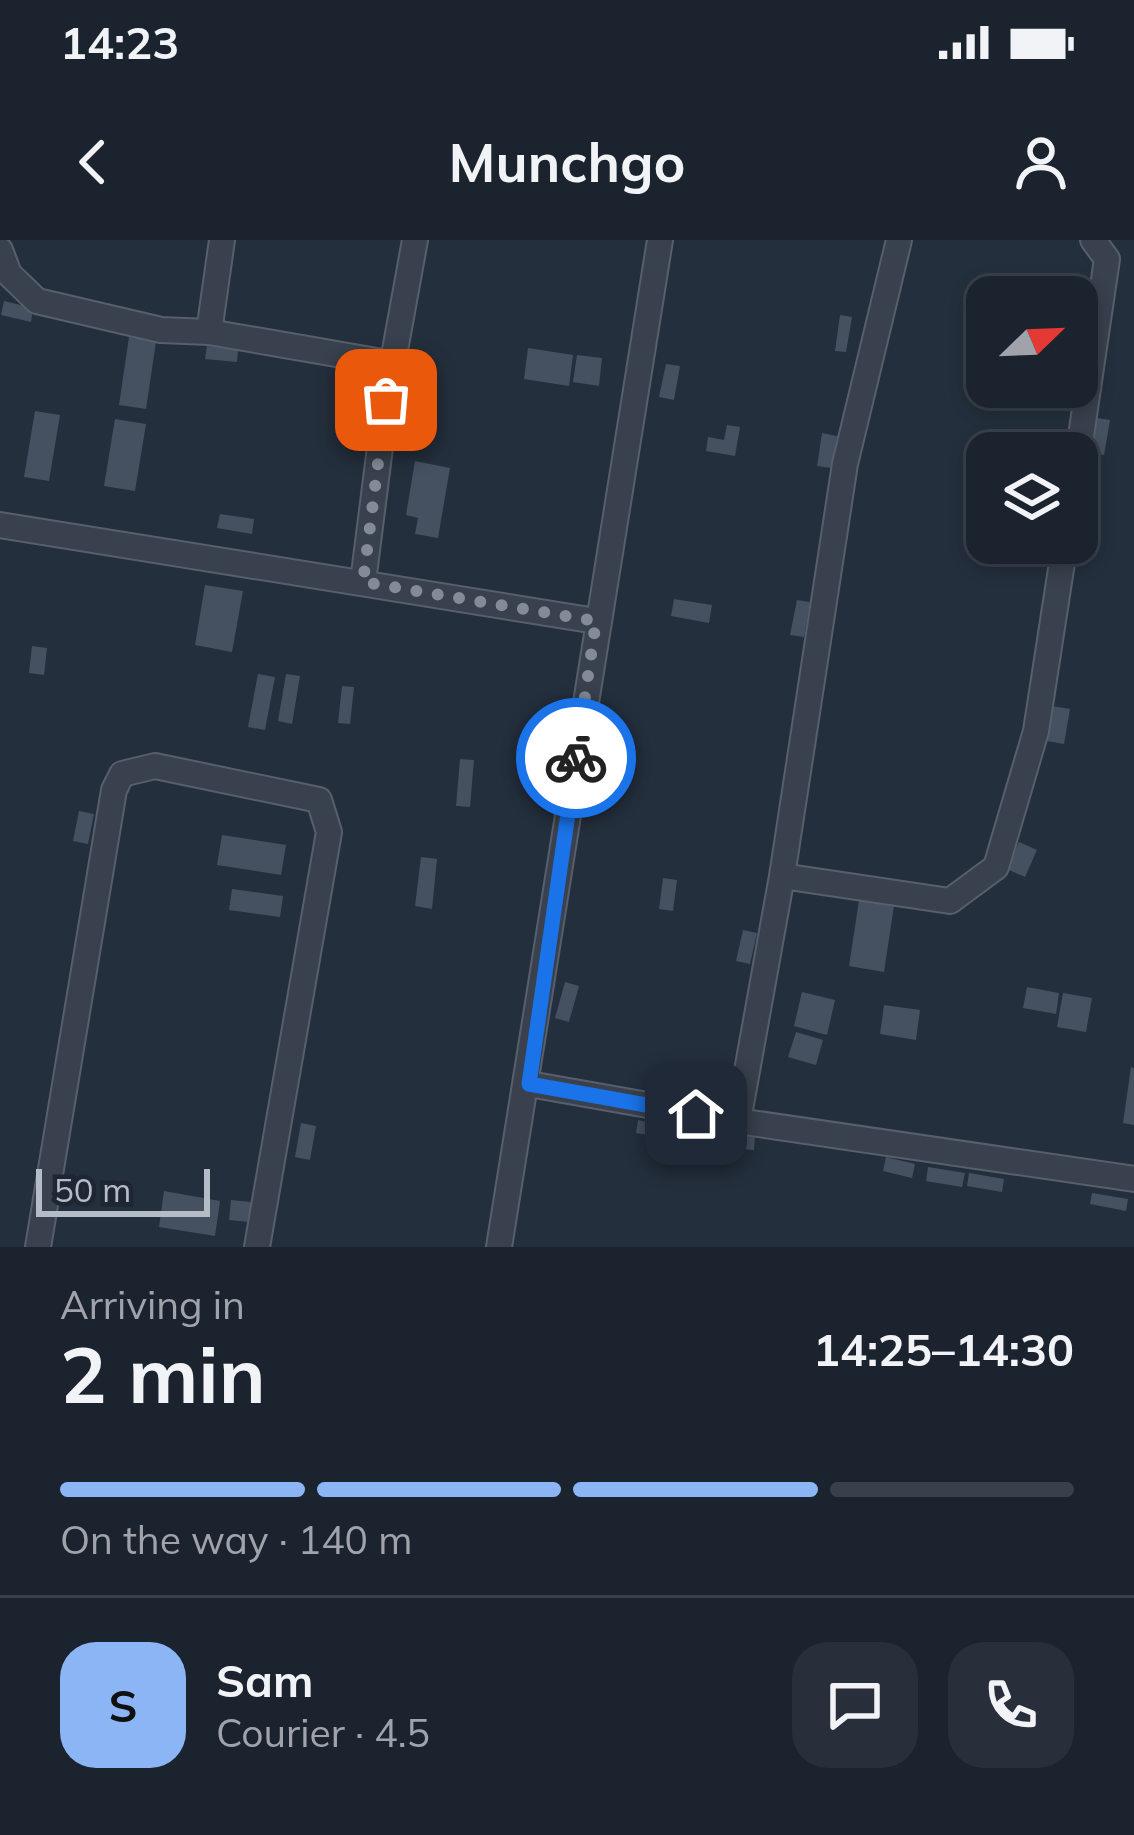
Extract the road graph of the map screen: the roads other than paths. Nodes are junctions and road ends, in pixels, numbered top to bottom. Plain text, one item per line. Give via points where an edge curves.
1 (222, 240) edge
2 (415, 240) edge
3 (660, 240) edge
4 (898, 240) edge
5 (1093, 240) edge
6 (0, 250) edge
7 (209, 332) junction
8 (394, 364) junction
9 (1082, 432) edge
10 (0, 525) edge
11 (1062, 564) edge
12 (363, 582) junction
13 (596, 621) junction
14 (782, 876) junction
15 (529, 1084) junction
16 (738, 1121) junction
17 (1134, 1179) edge
18 (38, 1247) edge
19 (256, 1247) edge
20 (499, 1247) edge

1 - 7 street
2 - 8 street
3 - 13 street
4 - 14 street via 844,464
5 - 9 street via 1107,260
6 - 7 street via 9,274 37,301 161,330
7 - 8 street
8 - 12 street
10 - 12 street
11 - 14 street via 1036,731 996,867 950,901
12 - 13 street
13 - 15 street
14 - 16 street
15 - 16 street
15 - 20 street
16 - 17 street
18 - 19 street via 113,790 122,774 155,766 319,800 327,814

